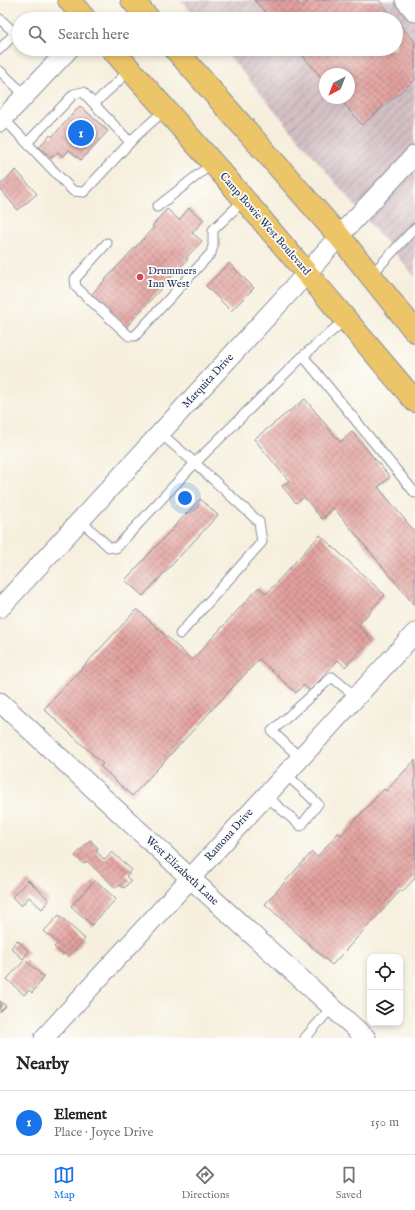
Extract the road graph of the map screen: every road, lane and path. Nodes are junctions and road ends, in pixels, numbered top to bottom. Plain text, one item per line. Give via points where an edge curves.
1 (69, 0) edge
2 (132, 0) edge
3 (405, 0) edge
4 (79, 12) edge
5 (143, 12) edge
6 (415, 12) edge
7 (0, 19) edge
8 (12, 30) edge
9 (12, 36) edge
10 (0, 49) edge
11 (62, 56) edge
12 (118, 56) edge
13 (181, 56) edge
14 (130, 70) junction
15 (0, 71) edge
16 (26, 95) junction
17 (94, 104) junction
18 (165, 110) junction
19 (2, 120) edge
20 (28, 142) junction
21 (130, 142) junction
22 (415, 155) edge
23 (213, 163) junction
24 (244, 200) junction
25 (156, 207) dead end
26 (415, 228) edge
27 (338, 236) junction
28 (108, 243) dead end
29 (307, 273) junction
30 (370, 275) junction
31 (346, 319) junction
32 (413, 326) edge
33 (303, 356) junction
34 (415, 401) edge
35 (160, 433) junction
36 (195, 463) junction
37 (415, 493) edge
38 (80, 520) junction
39 (0, 608) edge
40 (415, 633) edge
41 (180, 634) dead end
42 (356, 697) junction
43 (0, 702) edge
44 (300, 758) junction
45 (286, 774) junction
46 (266, 796) junction
47 (190, 878) junction
48 (332, 1007) junction
49 (44, 1038) edge
50 (305, 1038) edge
51 (366, 1038) edge

1 - 4 main road
2 - 5 main road
3 - 6 street
7 - 8 lane
9 - 10 lane
11 - 16 street
12 - 14 main road, Camp Bowie West Boulevard
13 - 27 main road
14 - 17 lane
14 - 18 main road, Camp Bowie West Boulevard
15 - 16 lane
16 - 19 street
17 - 20 lane via 83,92 74,94
17 - 21 lane
18 - 21 lane
18 - 23 main road, Camp Bowie West Boulevard
19 - 20 lane
20 - 21 lane via 74,190 84,192
22 - 27 street, Marquita Drive
23 - 24 main road, Camp Bowie West Boulevard
23 - 25 lane
24 - 28 lane via 213,230 214,246 211,253 135,336 129,336 76,287 75,279
24 - 29 main road, Camp Bowie West Boulevard
26 - 30 lane
27 - 29 street, Marquita Drive
27 - 30 main road
29 - 31 main road, Camp Bowie West Boulevard
29 - 35 street, Marquita Drive
30 - 32 main road
31 - 33 lane
31 - 34 main road, Camp Bowie West Boulevard
33 - 36 lane
33 - 37 lane
35 - 36 lane
35 - 38 street, Marquita Drive
36 - 38 lane via 116,548 109,547
36 - 41 lane via 259,522 262,542
38 - 39 street, Marquita Drive
40 - 42 street, Ramona Drive
42 - 44 street, Ramona Drive
42 - 44 lane via 332,677 272,731
43 - 47 street, West Elizabeth Lane
44 - 45 street, Ramona Drive
45 - 46 street, Ramona Drive
45 - 46 lane via 318,804 301,826
46 - 47 street, Ramona Drive
47 - 48 street, West Elizabeth Lane
47 - 49 street, Ramona Drive
48 - 50 lane
48 - 51 street, West Elizabeth Lane

